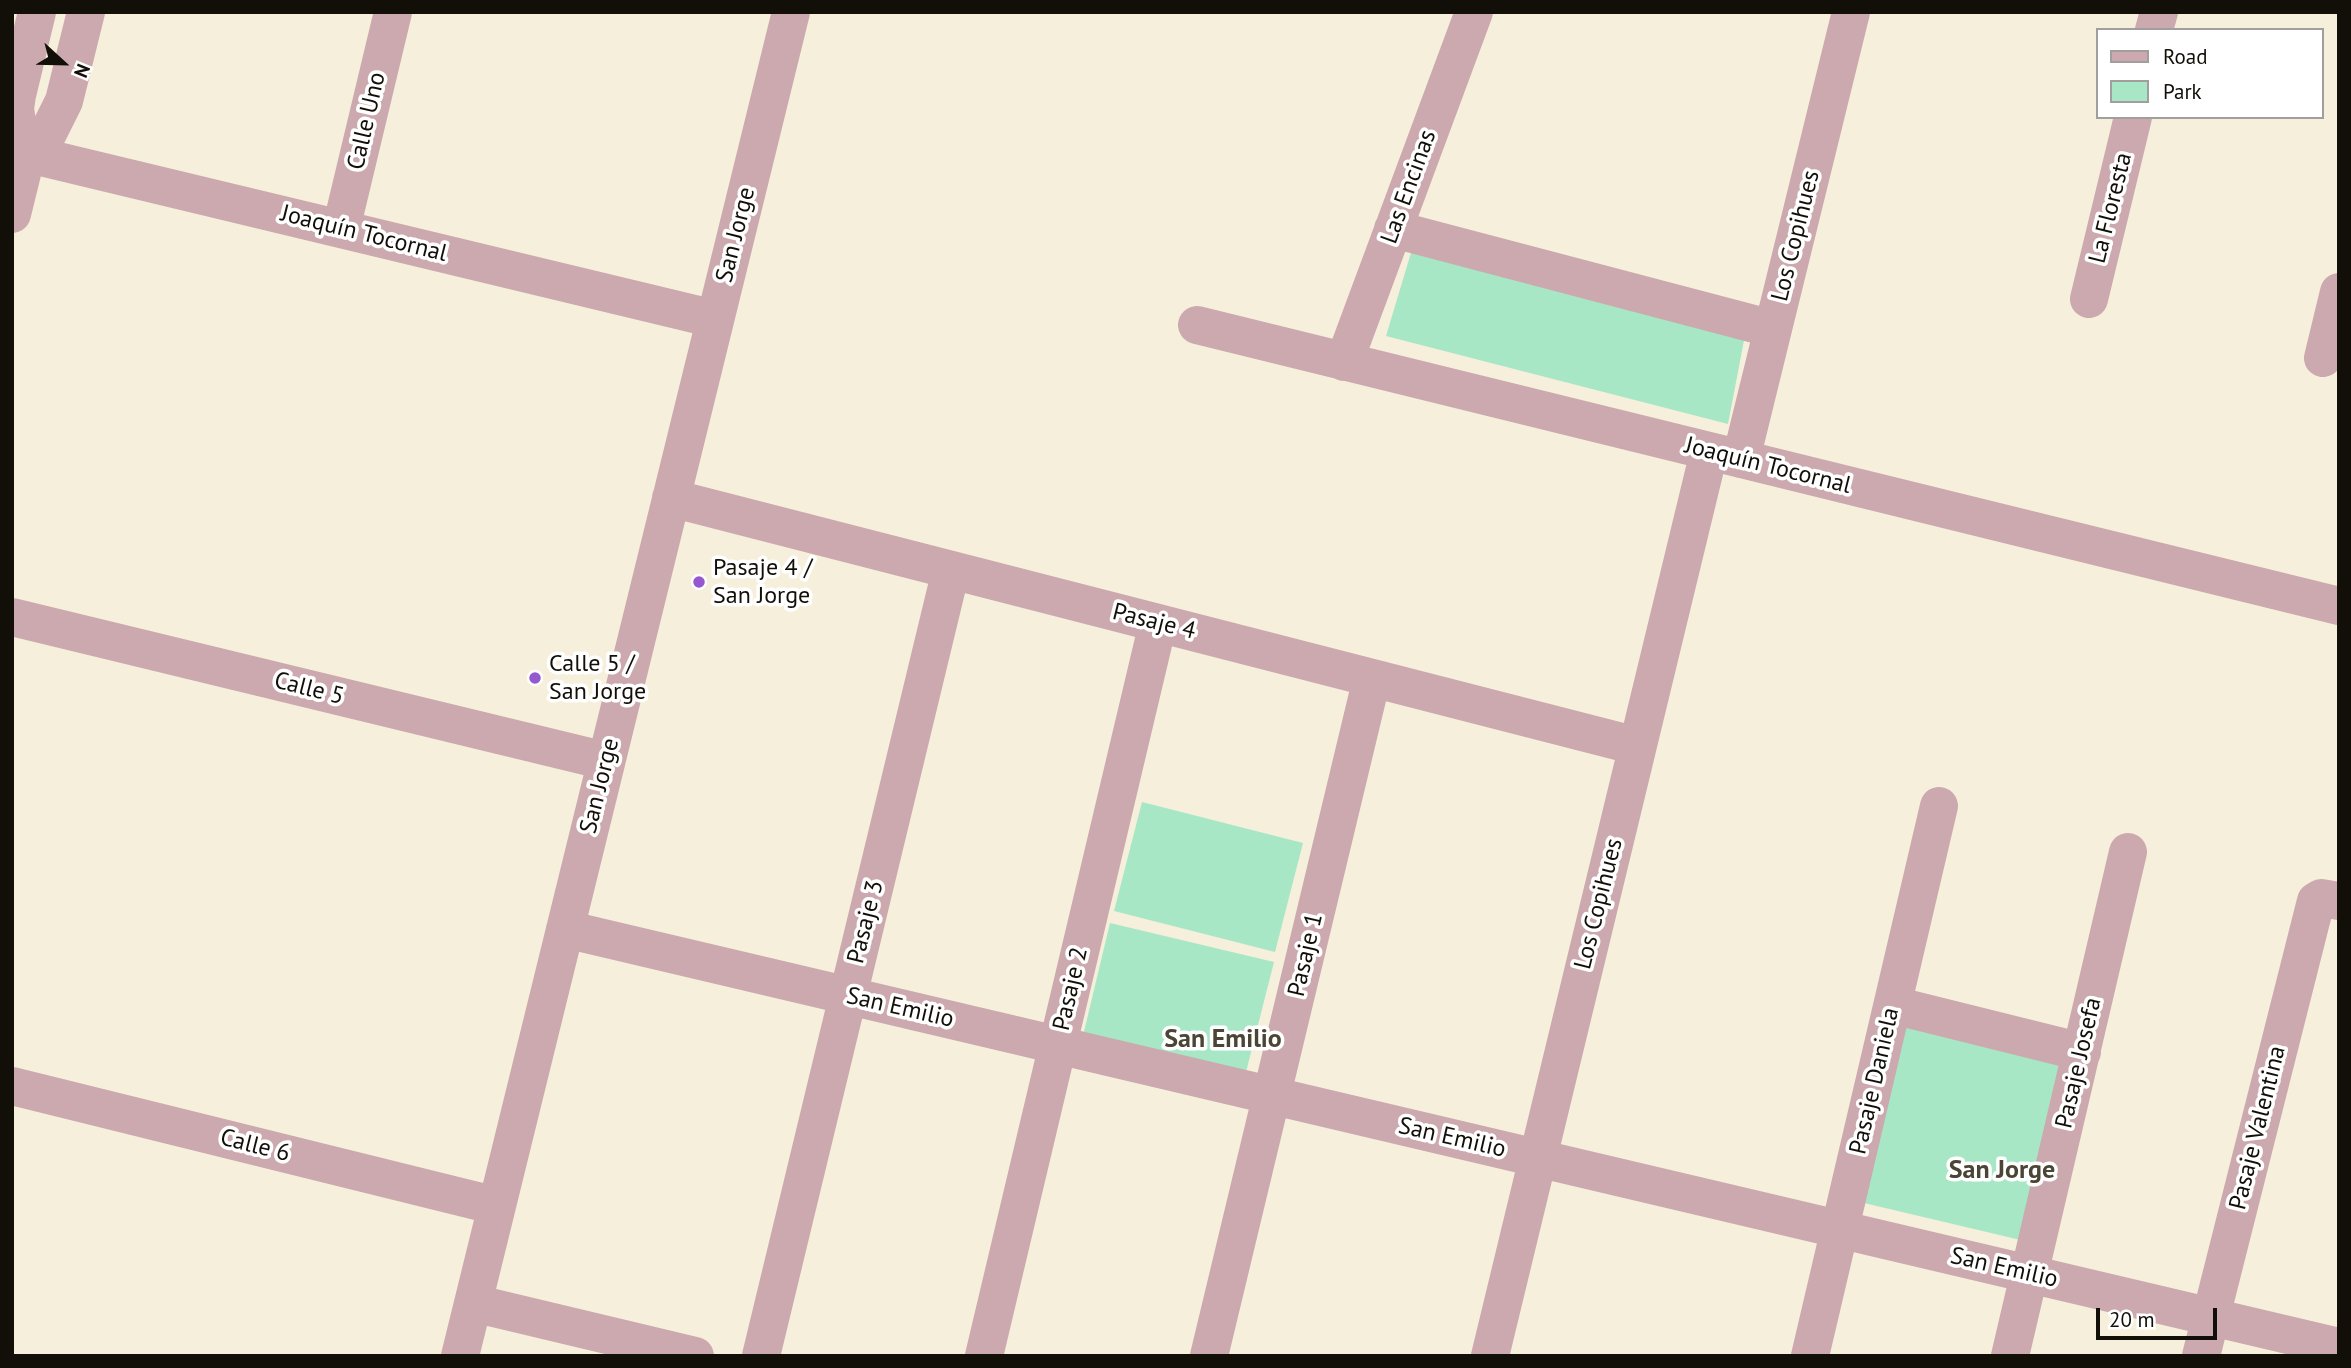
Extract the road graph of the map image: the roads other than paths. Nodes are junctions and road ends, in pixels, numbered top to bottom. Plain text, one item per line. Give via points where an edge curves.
1 (37, 12) edge
2 (86, 12) edge
3 (393, 12) edge
4 (790, 12) edge
5 (1475, 12) edge
6 (1851, 12) edge
7 (2133, 119) edge
8 (20, 151) edge
9 (12, 214) edge
10 (341, 229) junction
11 (1394, 229) junction
12 (2339, 292) edge
13 (2089, 299) dead end
14 (715, 319) junction
15 (1197, 325) dead end
16 (1773, 329) junction
17 (2323, 358) dead end
18 (1344, 362) junction
19 (1725, 455) junction
20 (671, 498) junction
21 (951, 570) junction
22 (2339, 606) edge
23 (12, 617) edge
24 (1158, 623) junction
25 (1372, 678) junction
26 (1637, 746) junction
27 (606, 761) junction
28 (1939, 806) dead end
29 (2128, 852) dead end
30 (2327, 901) edge
31 (565, 929) junction
32 (848, 996) junction
33 (1893, 1005) junction
34 (1058, 1045) junction
35 (2082, 1052) junction
36 (12, 1086) edge
37 (1272, 1096) junction
38 (1538, 1158) junction
39 (497, 1206) junction
40 (1840, 1229) junction
41 (2029, 1274) junction
42 (473, 1303) junction
43 (2211, 1317) junction
44 (2339, 1347) edge
45 (460, 1356) edge
46 (695, 1356) edge
47 (761, 1356) edge
48 (985, 1356) edge
49 (1209, 1356) edge
50 (1490, 1356) edge
51 (1810, 1356) edge
52 (2010, 1356) edge
53 (2201, 1356) edge

1 - 8 street via 15,108
2 - 8 street via 61,110 48,132
3 - 10 street, Calle Uno
4 - 14 street, San Jorge
5 - 11 street, Las Encinas
6 - 16 street, Los Copihues
7 - 13 street, La Floresta
8 - 9 street
8 - 10 street, Joaquín Tocornal
10 - 14 street, Joaquín Tocornal
11 - 16 street
11 - 18 street, Las Encinas
12 - 17 street
14 - 20 street, San Jorge
15 - 18 street, Joaquín Tocornal
16 - 19 street, Los Copihues
18 - 19 street, Joaquín Tocornal
19 - 22 street, Joaquín Tocornal
19 - 26 street, Los Copihues
20 - 21 street, Pasaje 4
20 - 27 street, San Jorge
21 - 24 street, Pasaje 4
21 - 32 street, Pasaje 3
23 - 27 street, Calle 5
24 - 25 street, Pasaje 4
24 - 34 street, Pasaje 2
25 - 26 street, Pasaje 4
25 - 37 street, Pasaje 1
26 - 38 street, Los Copihues
27 - 31 street, San Jorge
28 - 33 street, Pasaje Daniela
29 - 35 street, Pasaje Josefa
30 - 43 street, Pasaje Valentina
31 - 32 street, San Emilio
31 - 39 street, San Jorge
32 - 34 street, San Emilio
32 - 47 street, Pasaje 3
33 - 35 street
33 - 40 street, Pasaje Daniela
34 - 37 street, San Emilio
34 - 48 street, Pasaje 2
35 - 41 street, Pasaje Josefa
36 - 39 street, Calle 6
37 - 38 street, San Emilio
37 - 49 street, Pasaje 1
38 - 40 street, San Emilio
38 - 50 street, Los Copihues
39 - 42 street, San Jorge
40 - 41 street, San Emilio
40 - 51 street, Pasaje Daniela
41 - 43 street, San Emilio
41 - 52 street, Pasaje Josefa
42 - 45 street, San Jorge
42 - 46 street
43 - 44 street, San Emilio
43 - 53 street, Pasaje Valentina

